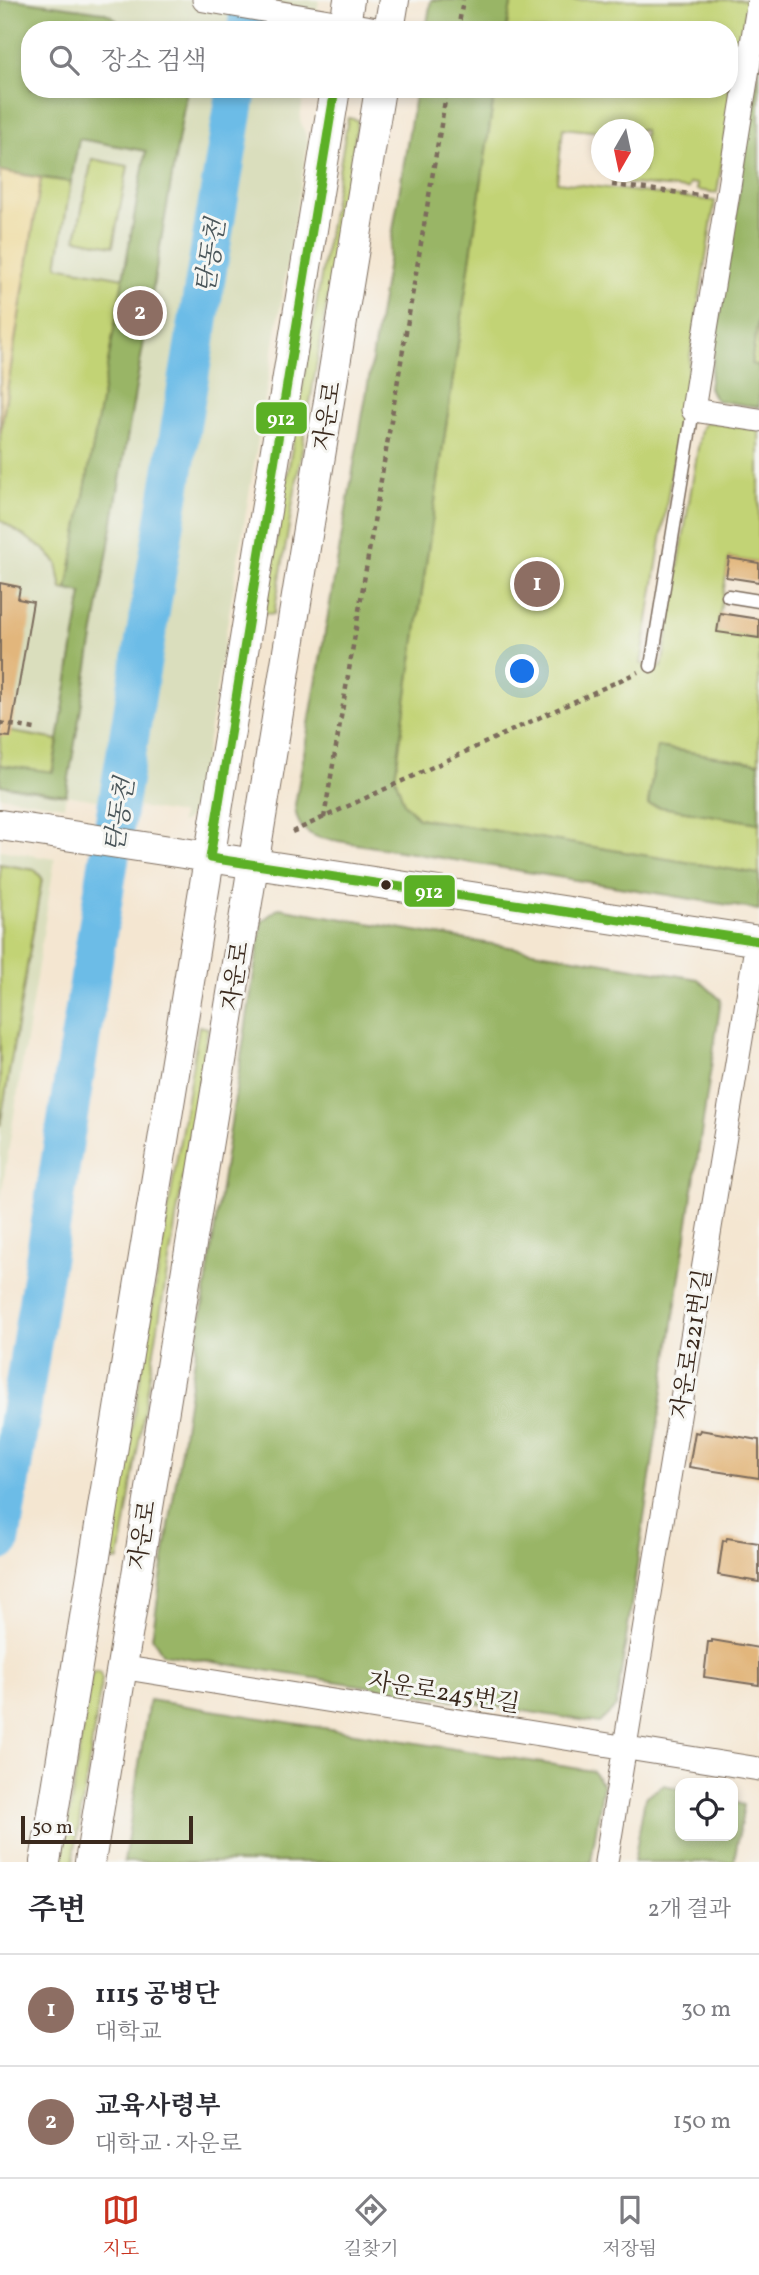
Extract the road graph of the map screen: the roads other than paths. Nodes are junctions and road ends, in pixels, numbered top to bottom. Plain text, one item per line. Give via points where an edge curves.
1 (204, 0) edge
2 (394, 0) edge
3 (759, 0) edge
4 (346, 18) edge
5 (390, 21) edge
6 (334, 98) edge
7 (379, 98) edge
8 (693, 410) junction
9 (759, 420) edge
10 (728, 596) dead end
11 (759, 601) edge
12 (651, 666) road end
13 (0, 825) edge
14 (210, 858) junction
15 (254, 864) junction
16 (758, 941) edge
17 (120, 1667) junction
18 (624, 1747) junction
19 (759, 1769) edge
20 (45, 1862) edge
21 (90, 1862) edge
22 (606, 1862) edge

1 - 4 street via 310,18
2 - 5 street
3 - 8 street
6 - 14 street, 자운로
7 - 15 street, 자운로
8 - 9 street
8 - 12 lane
10 - 11 lane
13 - 14 street, 자운로221번길
14 - 15 street, 자운로221번길
14 - 20 street, 자운로
15 - 16 street, 자운로221번길
15 - 17 street, 자운로
16 - 18 street, 자운로221번길
17 - 18 street, 자운로245번길
17 - 21 street, 자운로
18 - 19 street, 자운로245번길
18 - 22 street, 자운로221번길

